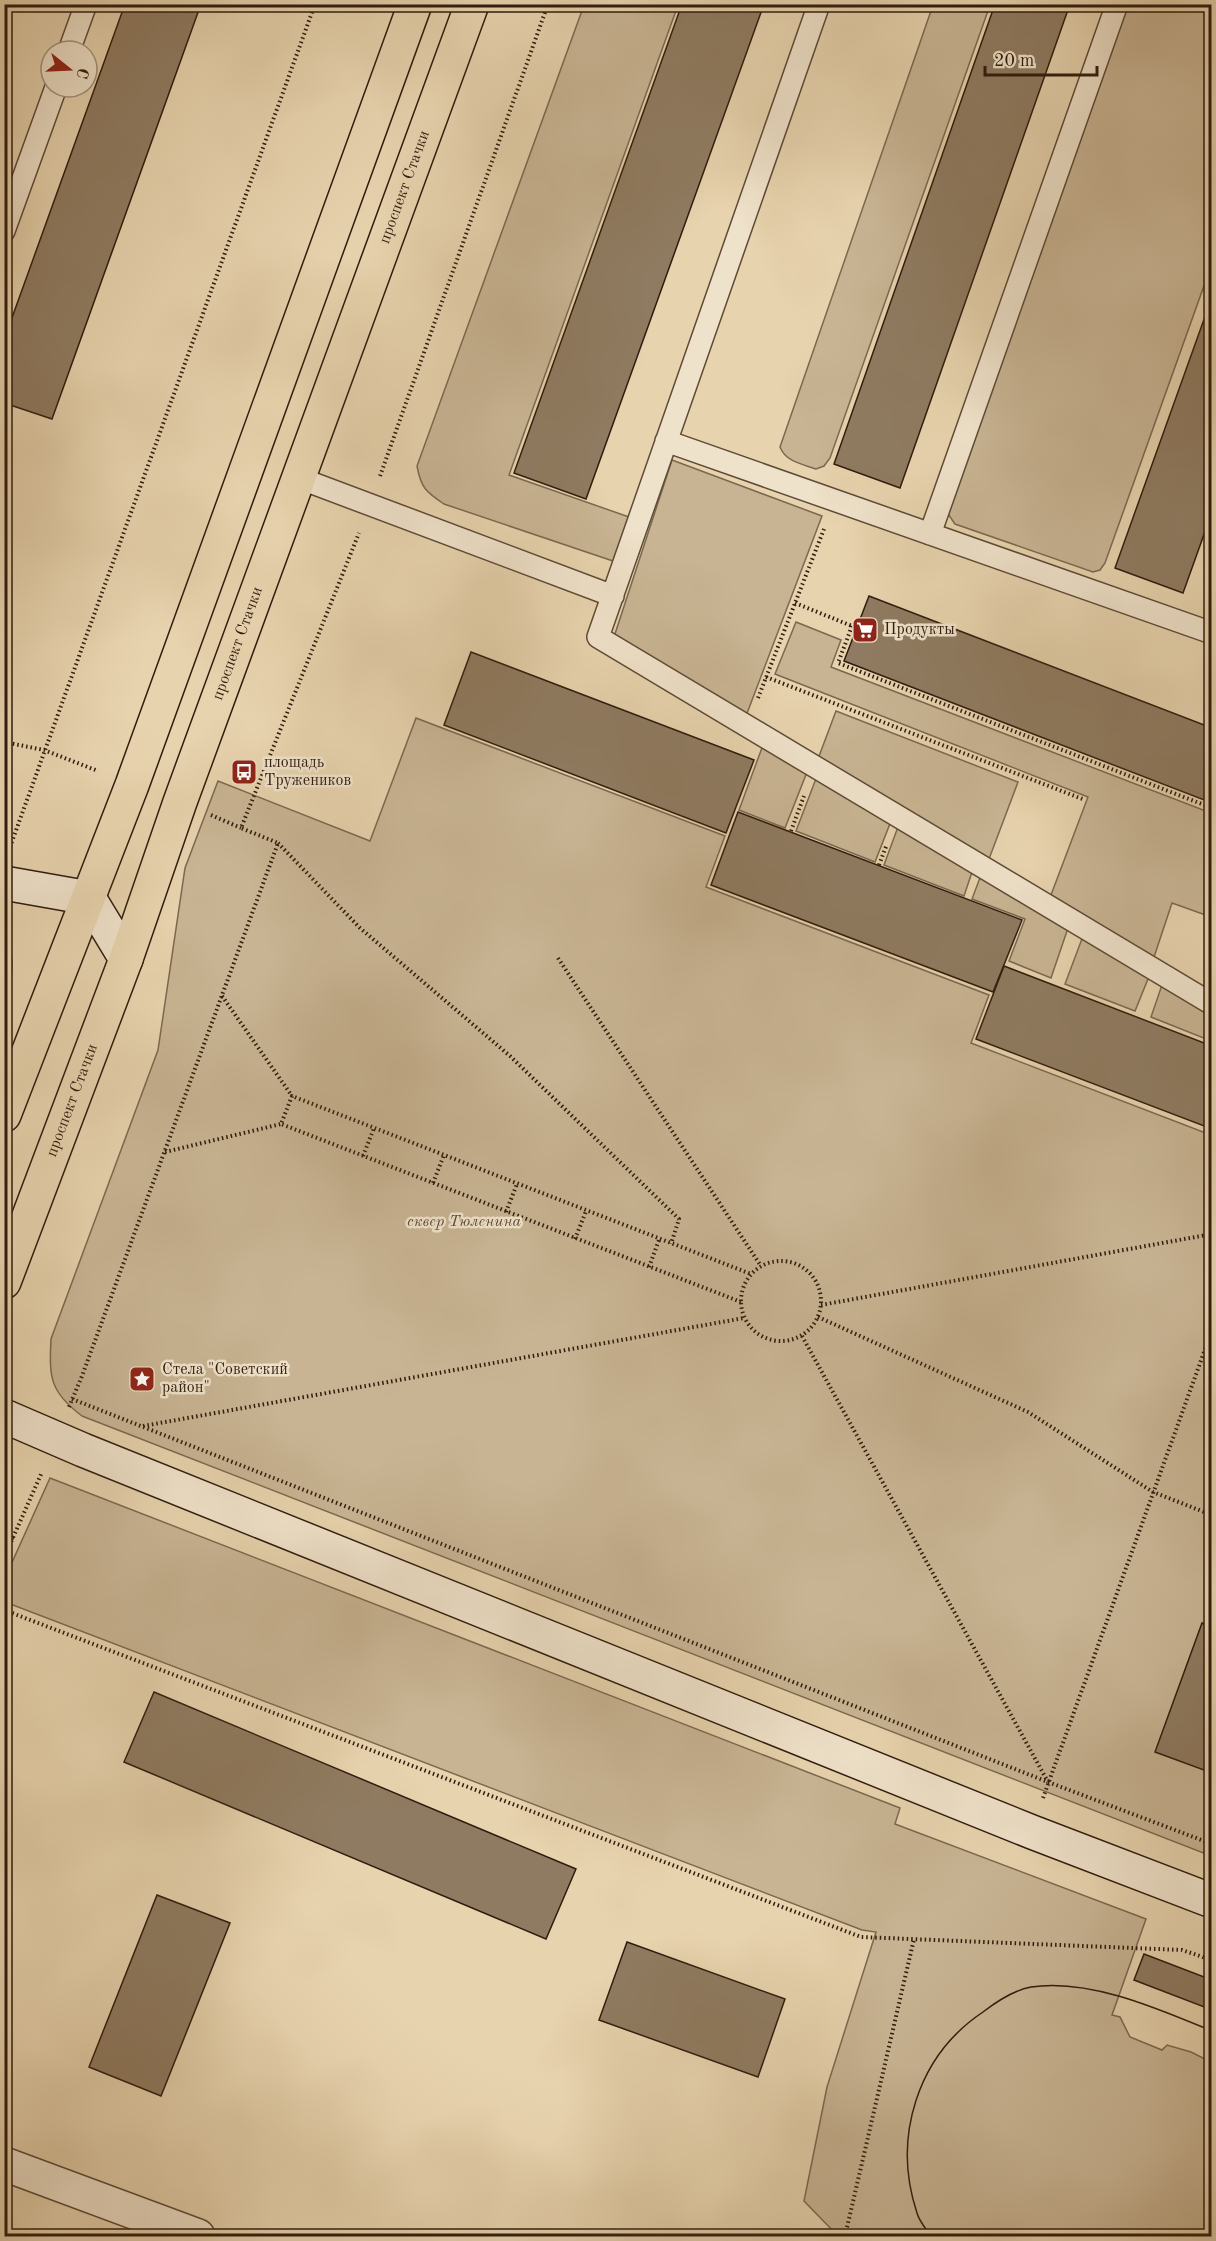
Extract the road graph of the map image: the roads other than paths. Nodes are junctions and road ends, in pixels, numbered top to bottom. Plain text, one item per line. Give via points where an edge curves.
1 (86, 4) edge
2 (415, 4) edge
3 (472, 4) edge
4 (819, 4) edge
5 (1117, 4) edge
6 (73, 39) edge
7 (50, 99) edge
8 (12, 183) edge
9 (4, 231) edge
10 (666, 441) junction
11 (299, 478) junction
12 (930, 534) junction
13 (613, 596) junction
14 (1210, 628) edge
15 (4, 883) edge
16 (89, 898) junction
17 (126, 959) junction
18 (1212, 1004) edge
19 (4, 1114) edge
20 (4, 1282) edge
21 (4, 1416) edge
22 (1212, 1901) edge
23 (4, 2164) edge
24 (140, 2226) edge
25 (198, 2236) edge

1 - 6 lane
2 - 16 main road
3 - 11 main road, проспект Стачки
4 - 10 lane
5 - 12 lane
7 - 8 lane
8 - 9 lane
10 - 12 lane
10 - 13 lane
11 - 13 lane
11 - 17 main road, проспект Стачки
12 - 14 lane
13 - 18 lane via 598,637
15 - 16 main road
16 - 17 main road
16 - 19 main road
17 - 20 main road, проспект Стачки
21 - 22 main road via 1032,1832
23 - 24 main road
24 - 25 main road

